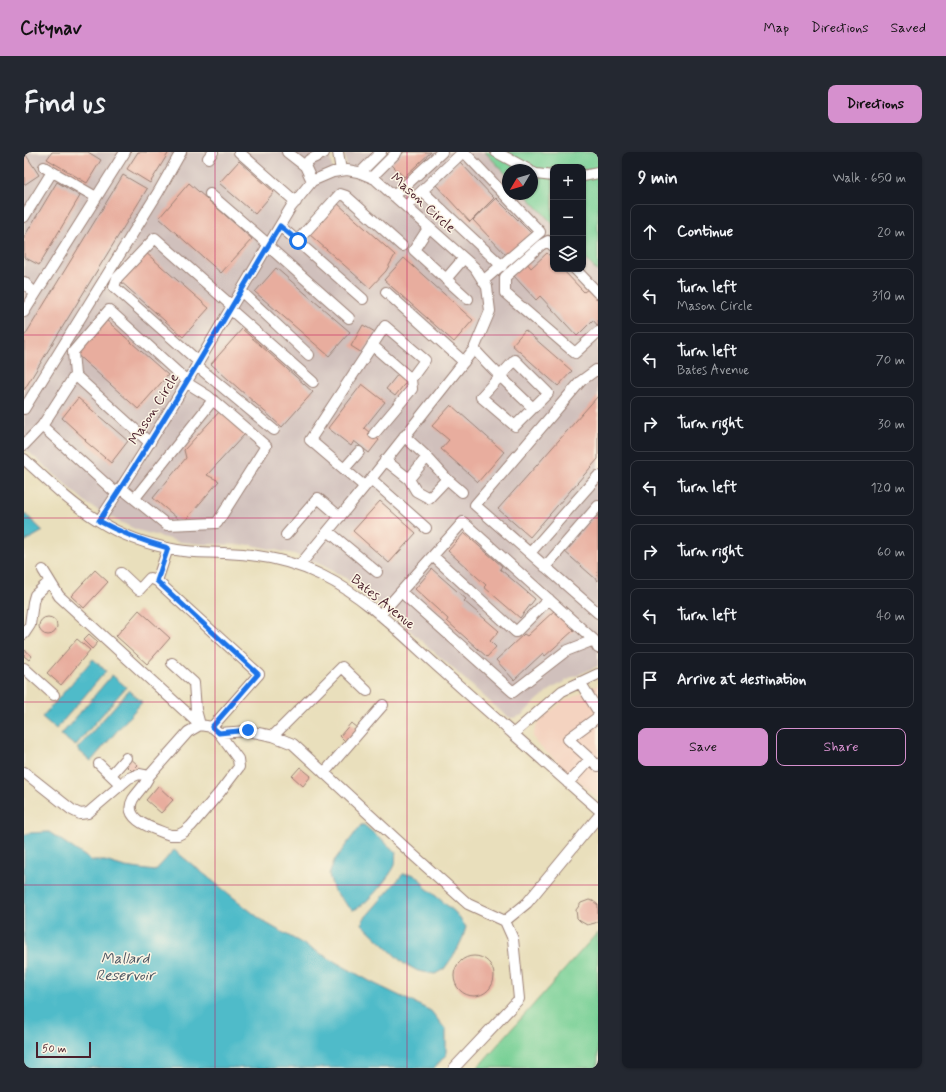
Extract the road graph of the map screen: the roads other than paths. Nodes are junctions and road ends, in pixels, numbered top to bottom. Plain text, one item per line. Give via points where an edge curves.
1 (125, 152) edge
2 (181, 152) edge
3 (239, 152) edge
4 (287, 152) edge
5 (338, 152) edge
6 (397, 152) edge
7 (442, 152) edge
8 (463, 152) edge
9 (496, 152) edge
10 (324, 153) dead end
11 (378, 153) edge
12 (518, 164) edge
13 (305, 166) junction
14 (341, 171) junction
15 (360, 172) junction
16 (598, 173) edge
17 (538, 174) edge
18 (586, 175) edge
19 (550, 176) edge
20 (372, 177) junction
21 (312, 181) junction
22 (422, 191) junction
23 (210, 194) dead end
24 (394, 196) junction
25 (96, 197) junction
26 (296, 202) junction
27 (406, 206) junction
28 (24, 217) edge
29 (280, 226) junction
30 (429, 227) junction
31 (298, 241) junction
32 (550, 243) edge
33 (268, 246) junction
34 (402, 246) dead end
35 (464, 258) junction
36 (502, 266) junction
37 (578, 272) edge
38 (446, 279) junction
39 (484, 281) junction
40 (24, 282) edge
41 (241, 291) junction
42 (386, 292) dead end
43 (505, 292) junction
44 (598, 292) edge
45 (35, 294) junction
46 (363, 299) dead end
47 (468, 299) dead end
48 (489, 300) junction
49 (231, 307) junction
50 (24, 312) edge
51 (349, 318) dead end
52 (598, 332) edge
53 (372, 345) junction
54 (474, 349) junction
55 (309, 355) dead end
56 (464, 362) junction
57 (198, 364) junction
58 (598, 371) edge
59 (75, 375) junction
60 (500, 376) junction
61 (411, 379) junction
62 (187, 382) junction
63 (313, 382) dead end
64 (213, 400) junction
65 (533, 408) junction
66 (24, 409) edge
67 (42, 426) junction
68 (274, 430) dead end
69 (374, 434) dead end
70 (404, 436) junction
71 (150, 443) junction
72 (24, 445) edge
73 (359, 452) dead end
74 (427, 457) junction
75 (24, 460) edge
76 (385, 460) junction
77 (344, 469) junction
78 (598, 476) edge
79 (409, 479) junction
80 (447, 479) junction
81 (367, 483) junction
82 (119, 491) junction
83 (462, 492) dead end
84 (134, 498) junction
85 (598, 506) edge
86 (340, 517) junction
87 (99, 521) junction
88 (426, 528) dead end
89 (328, 531) junction
90 (286, 535) dead end
91 (168, 548) junction
92 (530, 553) junction
93 (433, 556) junction
94 (299, 566) junction
95 (546, 567) junction
96 (43, 570) dead end
97 (377, 572) dead end
98 (121, 573) dead end
99 (157, 581) junction
100 (49, 582) junction
101 (401, 592) junction
102 (549, 599) junction
103 (598, 613) edge
104 (380, 615) junction
105 (24, 634) edge
106 (596, 644) edge
107 (172, 662) dead end
108 (24, 668) edge
109 (598, 674) edge
110 (580, 682) junction
111 (367, 691) dead end
112 (54, 695) dead end
113 (383, 705) dead end
114 (598, 712) edge
115 (598, 718) edge
116 (200, 725) junction
117 (215, 730) junction
118 (513, 734) junction
119 (273, 736) junction
120 (126, 758) dead end
121 (590, 759) junction
122 (99, 764) dead end
123 (598, 766) edge
124 (24, 772) edge
125 (324, 772) junction
126 (111, 775) junction
127 (149, 776) junction
128 (568, 783) junction
129 (121, 785) junction
130 (598, 810) edge
131 (598, 817) edge
132 (505, 922) junction
133 (464, 1057) junction
134 (454, 1068) edge
135 (463, 1068) edge

1 - 25 street
2 - 66 street
3 - 26 street
4 - 13 street
5 - 14 street
6 - 20 street
7 - 24 street
8 - 22 street
8 - 36 street via 540,232
9 - 12 street
10 - 13 street via 309,160
11 - 15 street
13 - 21 street
14 - 15 street, Mason Circle
14 - 21 street, Mason Circle
15 - 20 street, Mason Circle
16 - 18 street
17 - 19 street
20 - 24 street, Mason Circle
21 - 26 street, Mason Circle
22 - 27 street
22 - 36 street
23 - 33 street
24 - 27 street, Mason Circle
25 - 28 street via 48,170
25 - 45 street
26 - 29 street, Mason Circle
27 - 30 street, Mason Circle
29 - 31 street
29 - 33 street, Mason Circle
30 - 35 street, Mason Circle
30 - 38 street via 414,250
31 - 34 street via 340,194 346,196
31 - 46 street
32 - 43 street via 548,241 541,245 505,277
33 - 41 street, Mason Circle
33 - 51 street
35 - 38 street
35 - 39 street, Mason Circle
36 - 39 street
37 - 44 street
38 - 47 street
39 - 48 street, Mason Circle
40 - 45 street
41 - 49 street, Mason Circle
41 - 55 street
42 - 56 street
43 - 48 street
43 - 52 street via 575,353
45 - 50 street
48 - 54 street, Mason Circle via 490,311
49 - 57 street, Mason Circle
49 - 57 street via 155,238 117,278 114,287
49 - 63 street
53 - 61 street
53 - 61 street via 385,326 425,360
53 - 77 street via 310,440
54 - 56 street, Mason Circle
54 - 60 street
56 - 70 street, Mason Circle
57 - 62 street, Mason Circle
57 - 68 street
58 - 92 street via 581,381 475,504
59 - 62 street via 73,352 109,310
59 - 67 street
59 - 71 street
60 - 65 street
60 - 65 street via 515,360 548,393
60 - 65 street via 481,397 515,426
61 - 69 street via 412,389
62 - 64 street
62 - 71 street, Mason Circle
64 - 84 street
64 - 84 street via 266,446 217,523 167,525
67 - 72 street
67 - 82 street
70 - 74 street
70 - 76 street, Mason Circle
71 - 82 street, Mason Circle
73 - 77 street
74 - 79 street
74 - 80 street
75 - 87 street, Bates Avenue
76 - 79 street
76 - 81 street, Mason Circle
77 - 81 street
78 - 92 street
79 - 80 street via 416,491 429,498
80 - 83 street
81 - 86 street, Mason Circle
81 - 88 street
82 - 84 street
82 - 87 street, Mason Circle
85 - 95 street
86 - 89 street, Mason Circle
86 - 90 street via 318,498
87 - 91 street, Bates Avenue via 141,541
89 - 94 street, Mason Circle
89 - 97 street
91 - 94 street, Bates Avenue via 178,551 268,557
91 - 99 street
92 - 95 street
93 - 101 street
93 - 102 street via 516,632
93 - 102 street via 463,522
94 - 104 street, Bates Avenue via 341,585
95 - 103 street
96 - 100 street
98 - 99 street via 139,590 150,578
99 - 117 street via 258,674
100 - 105 street via 36,595 30,625
100 - 116 street via 59,596
101 - 104 street
101 - 106 street via 513,692 566,651
102 - 106 street
104 - 118 street, Bates Avenue
107 - 116 street via 194,683
108 - 112 street
109 - 110 street
110 - 114 street
110 - 118 street via 562,691
111 - 119 street via 342,667
113 - 125 street
115 - 121 street via 568,739
116 - 117 street
116 - 127 street via 188,732
117 - 119 street via 248,730
117 - 127 street via 238,759 239,767 184,832 175,836 170,835 139,822 130,811 130,805
118 - 128 street, Bates Avenue
119 - 125 street via 293,744
120 - 126 street
121 - 123 street
121 - 128 street
122 - 126 street
124 - 129 street via 80,814 88,813
125 - 132 street via 468,904
126 - 129 street
127 - 129 street via 139,774
128 - 130 street, Bates Avenue
131 - 132 street via 527,903
132 - 133 street via 513,939 519,999
133 - 134 street
133 - 135 street

